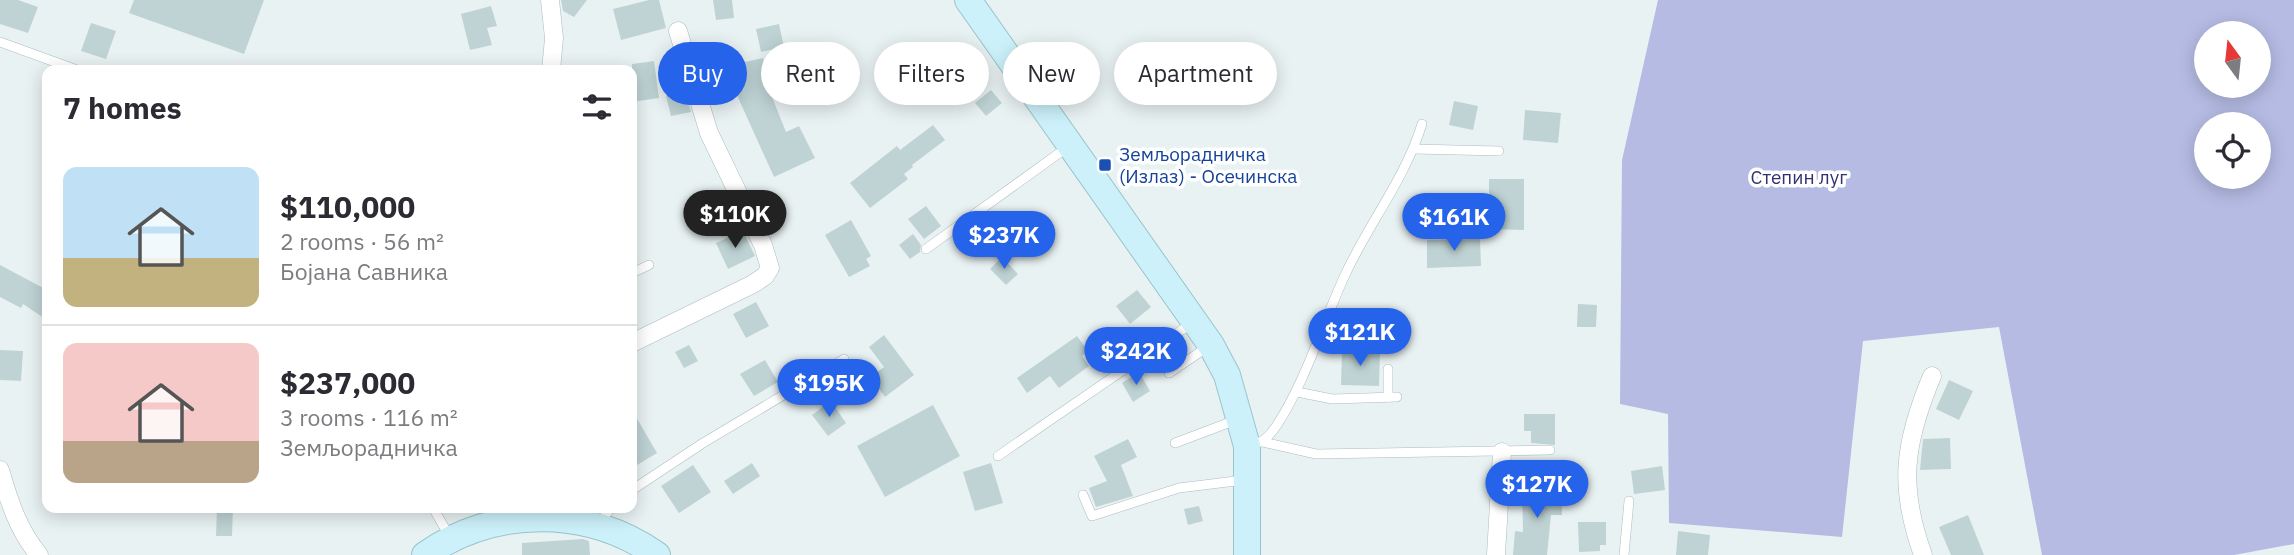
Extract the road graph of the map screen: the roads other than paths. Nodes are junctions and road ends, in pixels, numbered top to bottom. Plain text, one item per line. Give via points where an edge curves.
1 (550, 0) edge
2 (968, 0) edge
3 (678, 31) dead end
4 (0, 42) edge
5 (64, 65) edge
6 (551, 65) edge
7 (1422, 124) dead end
8 (1070, 145) junction
9 (1415, 149) junction
10 (1499, 150) dead end
11 (926, 249) dead end
12 (649, 265) dead end
13 (637, 271) edge
14 (1193, 322) junction
15 (637, 341) edge
16 (1211, 345) junction
17 (844, 359) dead end
18 (1388, 369) dead end
19 (1169, 373) dead end
20 (1931, 376) dead end
21 (1297, 392) junction
22 (1240, 419) junction
23 (1175, 443) dead end
24 (1255, 444) junction
25 (1550, 450) dead end
26 (1502, 452) junction
27 (998, 456) dead end
28 (0, 470) edge
29 (1247, 480) junction
30 (637, 487) edge
31 (1083, 495) dead end
32 (4, 496) edge
33 (1629, 500) dead end
34 (436, 513) edge
35 (552, 513) edge
36 (604, 516) edge
37 (451, 539) junction
38 (39, 555) edge
39 (425, 555) edge
40 (657, 555) edge
41 (1247, 555) edge
42 (1496, 555) edge
43 (1623, 555) edge
44 (1923, 555) edge

1 - 6 street
2 - 8 street
3 - 15 street via 709,133 770,268 753,284
4 - 5 lane
7 - 9 lane
8 - 11 lane
8 - 14 street
9 - 10 lane
9 - 21 lane via 1359,246
12 - 13 lane
14 - 16 street
14 - 27 lane
16 - 19 lane
16 - 22 street via 1227,375
17 - 30 lane
18 - 21 lane via 1392,397 1332,399
20 - 44 street via 1912,432 1907,468 1911,517
21 - 24 lane via 1275,428
22 - 23 lane
22 - 24 street
24 - 26 lane via 1317,454
24 - 29 street
25 - 26 lane
26 - 42 street
28 - 32 street
29 - 31 lane via 1180,488 1091,516
29 - 41 street
32 - 38 street
33 - 43 lane
34 - 37 lane
35 - 36 street via 574,520
35 - 37 street via 502,522
36 - 40 street
37 - 39 street

